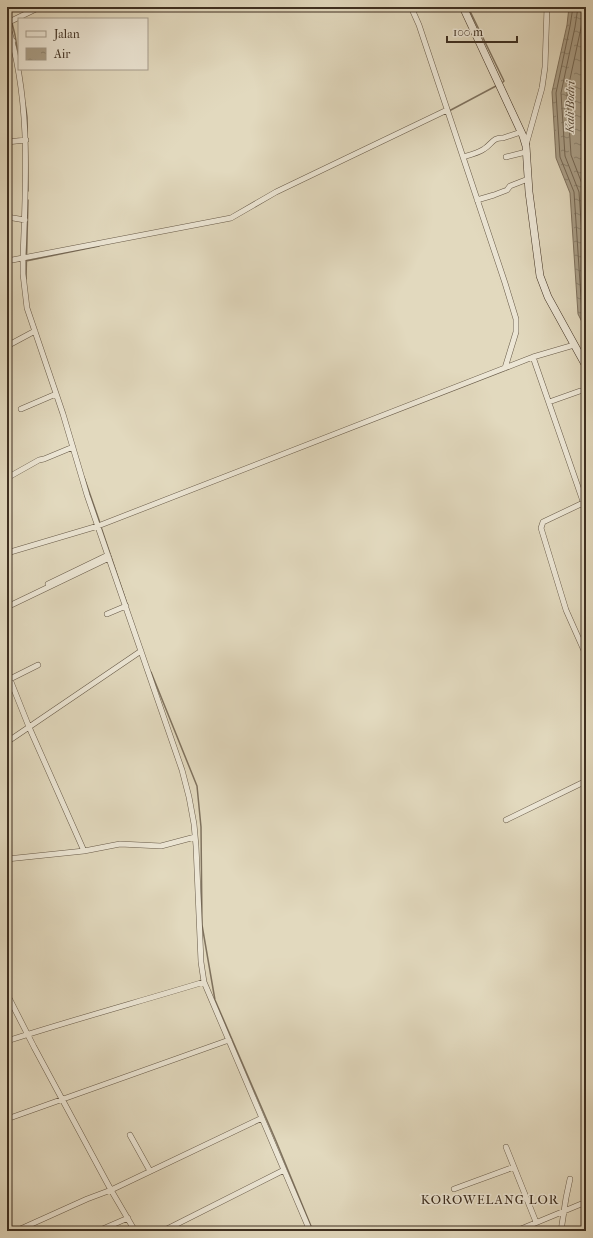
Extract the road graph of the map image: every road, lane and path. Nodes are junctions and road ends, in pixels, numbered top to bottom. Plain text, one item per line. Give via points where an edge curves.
1 (40, 7) edge
2 (411, 7) edge
3 (463, 7) edge
4 (547, 7) edge
5 (18, 18) edge
6 (19, 18) edge
7 (8, 23) edge
8 (13, 41) junction
9 (7, 43) edge
10 (447, 110) junction
11 (521, 132) junction
12 (26, 140) junction
13 (7, 142) edge
14 (526, 149) junction
15 (463, 157) junction
16 (506, 157) dead end
17 (528, 180) junction
18 (477, 200) junction
19 (7, 217) edge
20 (24, 220) junction
21 (25, 257) junction
22 (7, 261) edge
23 (35, 331) junction
24 (574, 345) junction
25 (7, 346) edge
26 (533, 357) junction
27 (586, 366) edge
28 (505, 368) junction
29 (580, 391) dead end
30 (56, 394) junction
31 (549, 402) junction
32 (20, 409) dead end
33 (73, 447) junction
34 (7, 478) edge
35 (583, 502) junction
36 (586, 510) edge
37 (103, 524) junction
38 (7, 553) edge
39 (109, 556) junction
40 (7, 603) edge
41 (7, 606) edge
42 (126, 606) junction
43 (107, 614) dead end
44 (141, 651) junction
45 (586, 655) edge
46 (38, 665) dead end
47 (7, 672) edge
48 (10, 679) junction
49 (29, 728) junction
50 (7, 742) edge
51 (586, 782) edge
52 (506, 820) dead end
53 (195, 837) junction
54 (84, 850) junction
55 (7, 859) edge
56 (204, 982) junction
57 (7, 994) edge
58 (28, 1034) junction
59 (229, 1040) junction
60 (7, 1041) edge
61 (63, 1099) junction
62 (262, 1118) junction
63 (7, 1119) edge
64 (130, 1135) dead end
65 (506, 1146) dead end
66 (514, 1167) junction
67 (284, 1170) junction
68 (150, 1171) junction
69 (570, 1179) dead end
70 (454, 1189) dead end
71 (111, 1190) junction
72 (586, 1202) edge
73 (565, 1211) junction
74 (128, 1218) junction
75 (536, 1222) junction
76 (16, 1231) edge
77 (98, 1231) edge
78 (135, 1231) edge
79 (163, 1231) edge
80 (310, 1231) edge
81 (516, 1231) edge
82 (561, 1231) edge

1 - 6 street
2 - 10 street
3 - 11 street
4 - 14 street via 542,88
5 - 7 street
7 - 8 street
8 - 9 street
8 - 12 street via 22,94
10 - 15 street
10 - 21 street via 276,192 231,218
11 - 14 street
11 - 15 street via 493,140 485,149
12 - 13 street
12 - 20 street
14 - 16 street
14 - 17 street
15 - 18 street
17 - 18 street
17 - 24 street via 540,276 548,297
18 - 28 street via 516,320 516,332
19 - 20 street
20 - 21 street
21 - 22 street
21 - 23 street via 23,274 27,308
23 - 25 street
23 - 30 street
24 - 26 street
24 - 27 street
26 - 28 street
26 - 31 street
28 - 37 street
29 - 31 street
30 - 32 street
30 - 33 street
31 - 35 street
33 - 34 street via 39,460
33 - 37 street
35 - 36 street
35 - 45 street via 543,522 541,528 566,610
37 - 38 street
37 - 39 street
39 - 40 street
39 - 41 street
39 - 42 street
42 - 43 street
42 - 44 street
44 - 49 street
44 - 53 street via 182,770
46 - 48 street
47 - 48 street
48 - 49 street
49 - 50 street
49 - 54 street
51 - 52 street
53 - 54 street via 161,846 120,844
53 - 56 street
54 - 55 street
56 - 58 street
56 - 59 street
57 - 58 street
58 - 60 street
58 - 61 street
59 - 61 street
59 - 62 street
61 - 63 street
61 - 71 street
62 - 67 street
62 - 68 street
64 - 68 street
65 - 66 street
66 - 70 street
66 - 75 street
67 - 79 street
67 - 80 street
68 - 71 street
69 - 73 street
71 - 74 street
71 - 76 street
72 - 73 street
73 - 75 street
73 - 82 street
74 - 77 street
74 - 78 street
75 - 81 street

